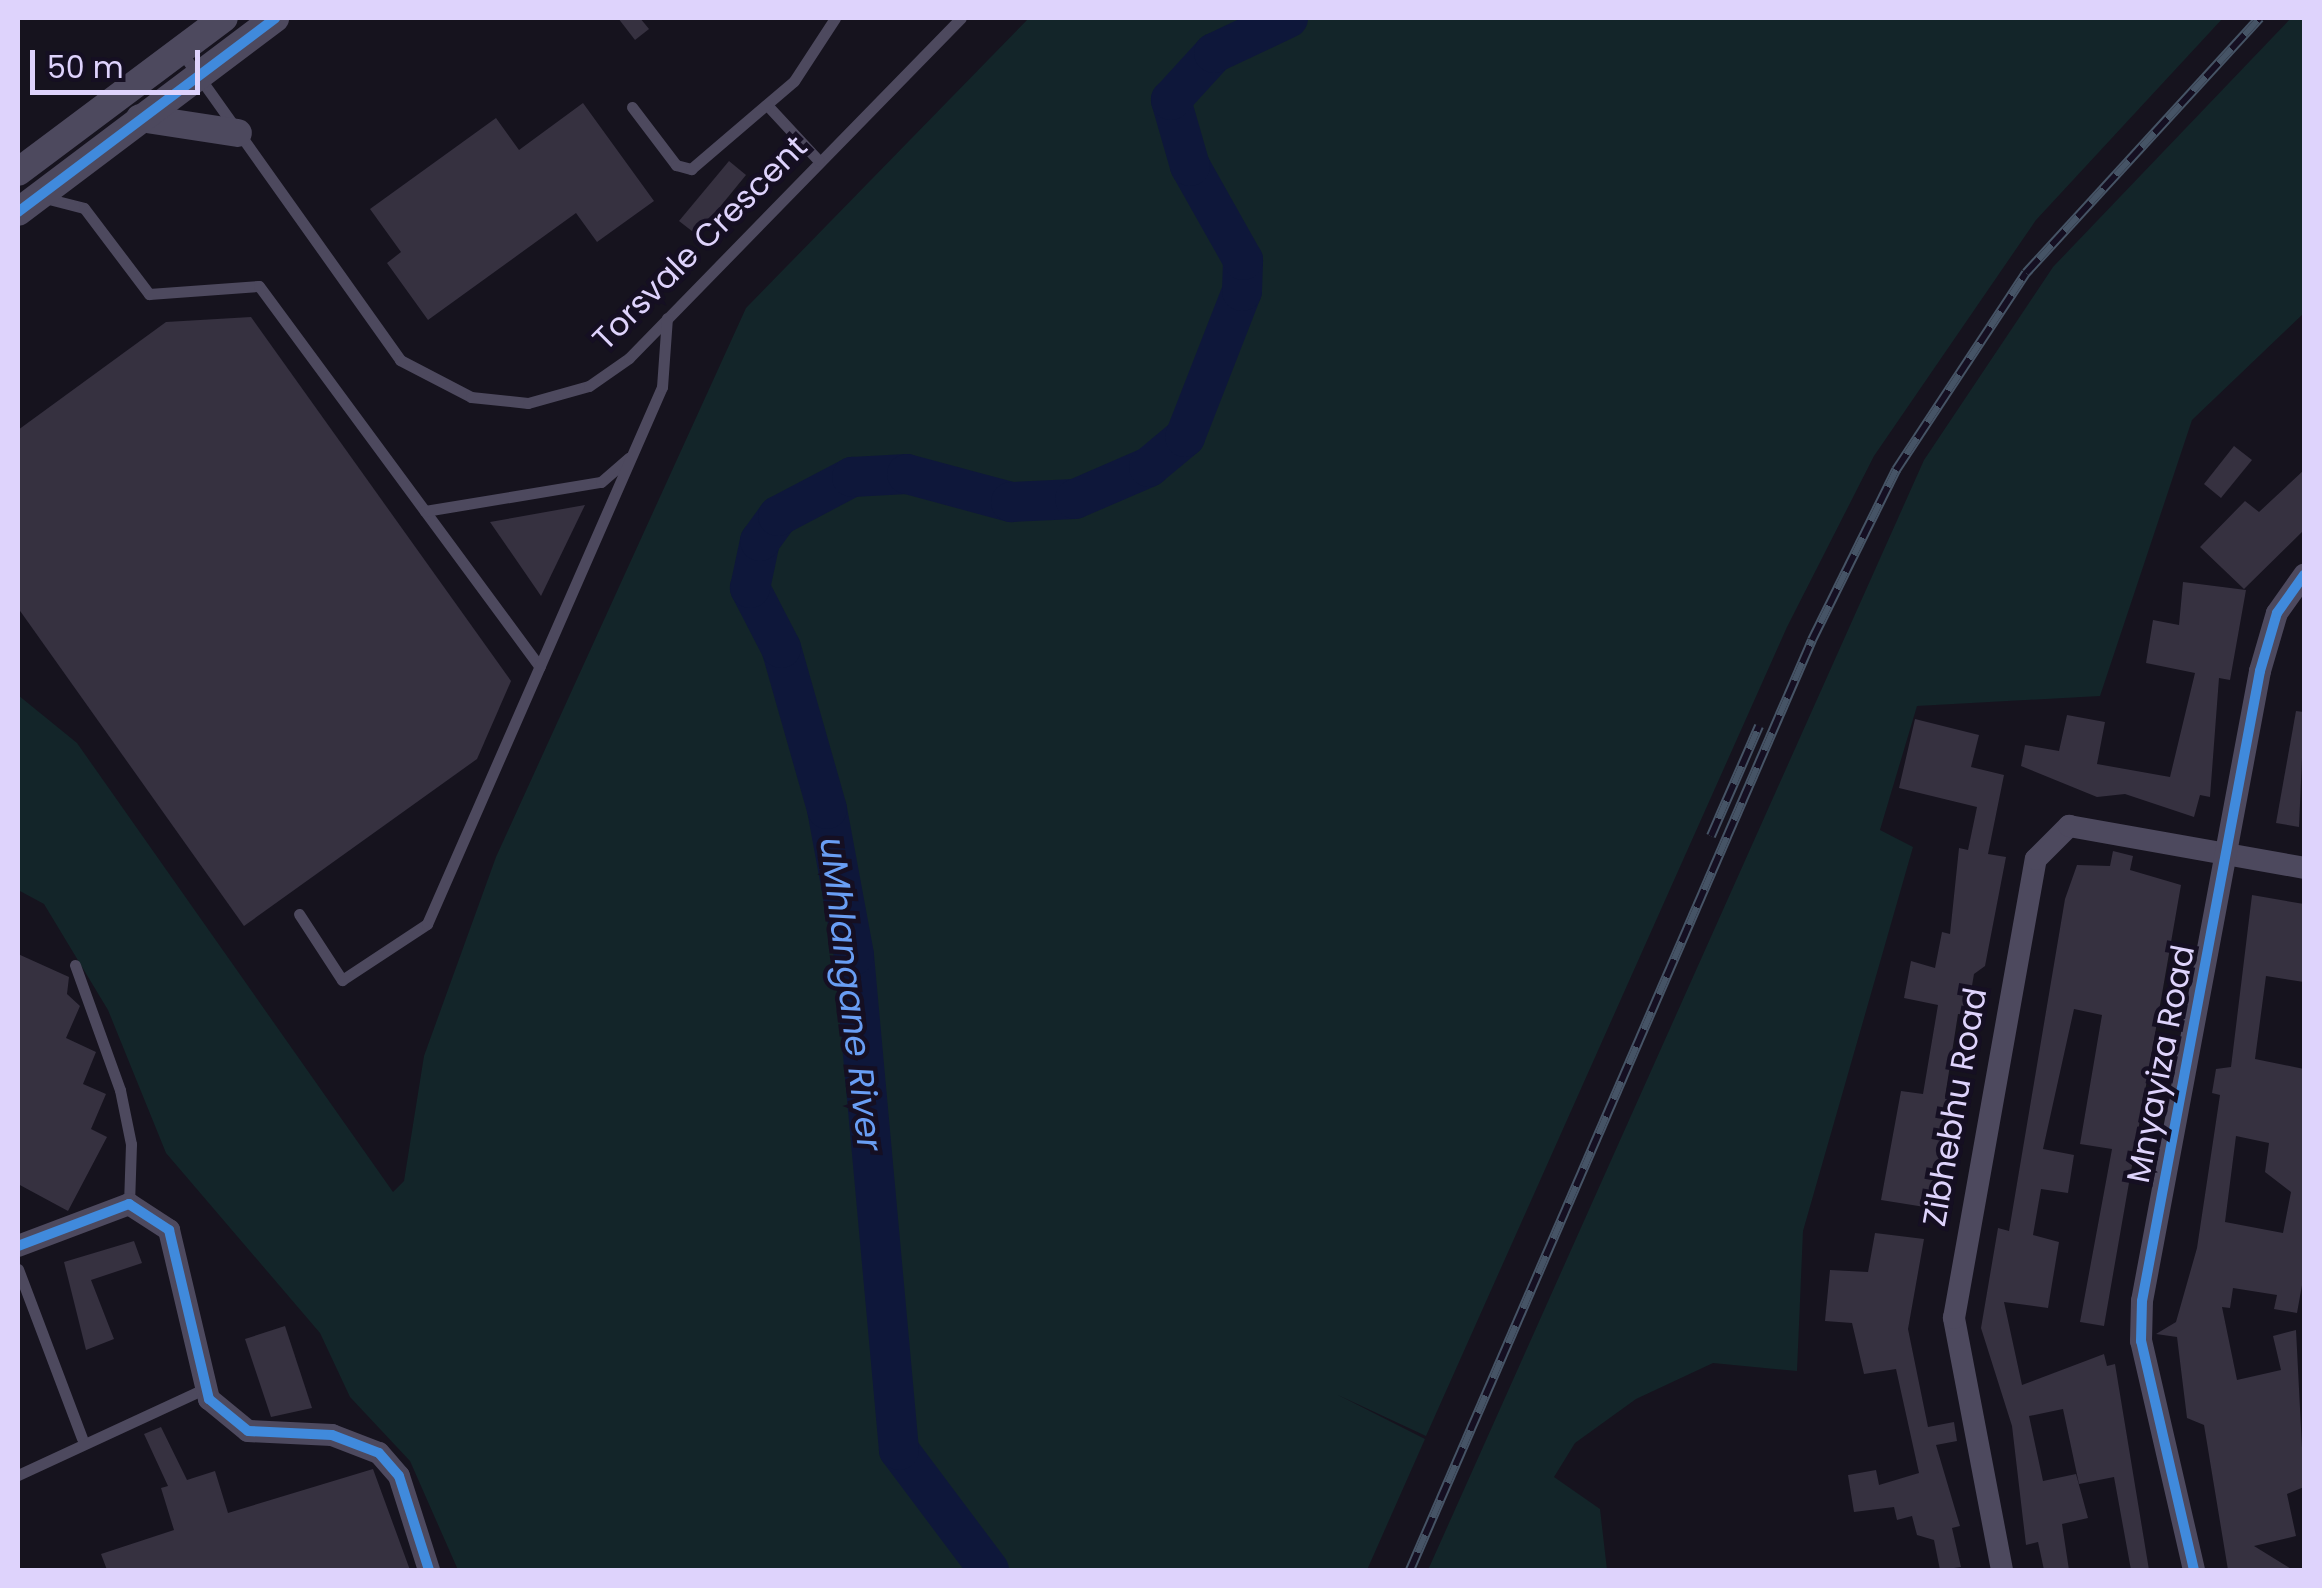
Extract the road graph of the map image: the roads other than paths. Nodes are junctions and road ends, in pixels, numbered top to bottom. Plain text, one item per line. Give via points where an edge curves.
1 (224, 18) edge
2 (274, 18) edge
3 (835, 18) edge
4 (961, 18) edge
5 (180, 50) junction
6 (199, 76) junction
7 (767, 104) junction
8 (632, 107) dead end
9 (140, 118) junction
10 (238, 133) junction
11 (819, 161) junction
12 (18, 172) edge
13 (27, 204) edge
14 (667, 318) junction
15 (632, 455) junction
16 (426, 511) junction
17 (2304, 575) edge
18 (540, 666) junction
19 (2226, 852) junction
20 (2304, 868) edge
21 (299, 914) dead end
22 (75, 966) dead end
23 (128, 1204) junction
24 (18, 1246) edge
25 (18, 1269) edge
26 (202, 1390) junction
27 (82, 1438) junction
28 (18, 1474) edge
29 (429, 1570) edge
30 (2002, 1570) edge
31 (2194, 1570) edge

1 - 5 street
2 - 6 street
3 - 7 lane
4 - 11 lane, Torsvale Crescent
5 - 6 lane, Torsvale Crescent
5 - 12 street
6 - 9 street
6 - 10 lane, Torsvale Crescent
7 - 8 lane via 685,171
7 - 11 lane
9 - 10 street
9 - 13 street
10 - 14 lane, Torsvale Crescent via 382,340 436,384 490,401 550,400 609,375
11 - 14 lane, Torsvale Crescent
13 - 16 lane via 84,208 149,294 259,286
14 - 15 lane via 662,388
15 - 16 lane via 601,482
15 - 18 lane
16 - 18 lane
17 - 19 street, Mnyayiza Road via 2267,640
18 - 21 lane via 427,924 342,980
19 - 20 street
19 - 30 street, Zibhebhu Road via 2068,826 2036,859 1954,1318
19 - 31 street, Mnyayiza Road via 2141,1313
22 - 23 lane via 124,1108
23 - 24 street
23 - 26 street via 169,1230 182,1256
25 - 27 lane
26 - 27 lane
26 - 29 street via 248,1431 332,1435 379,1453 399,1476
27 - 28 lane

